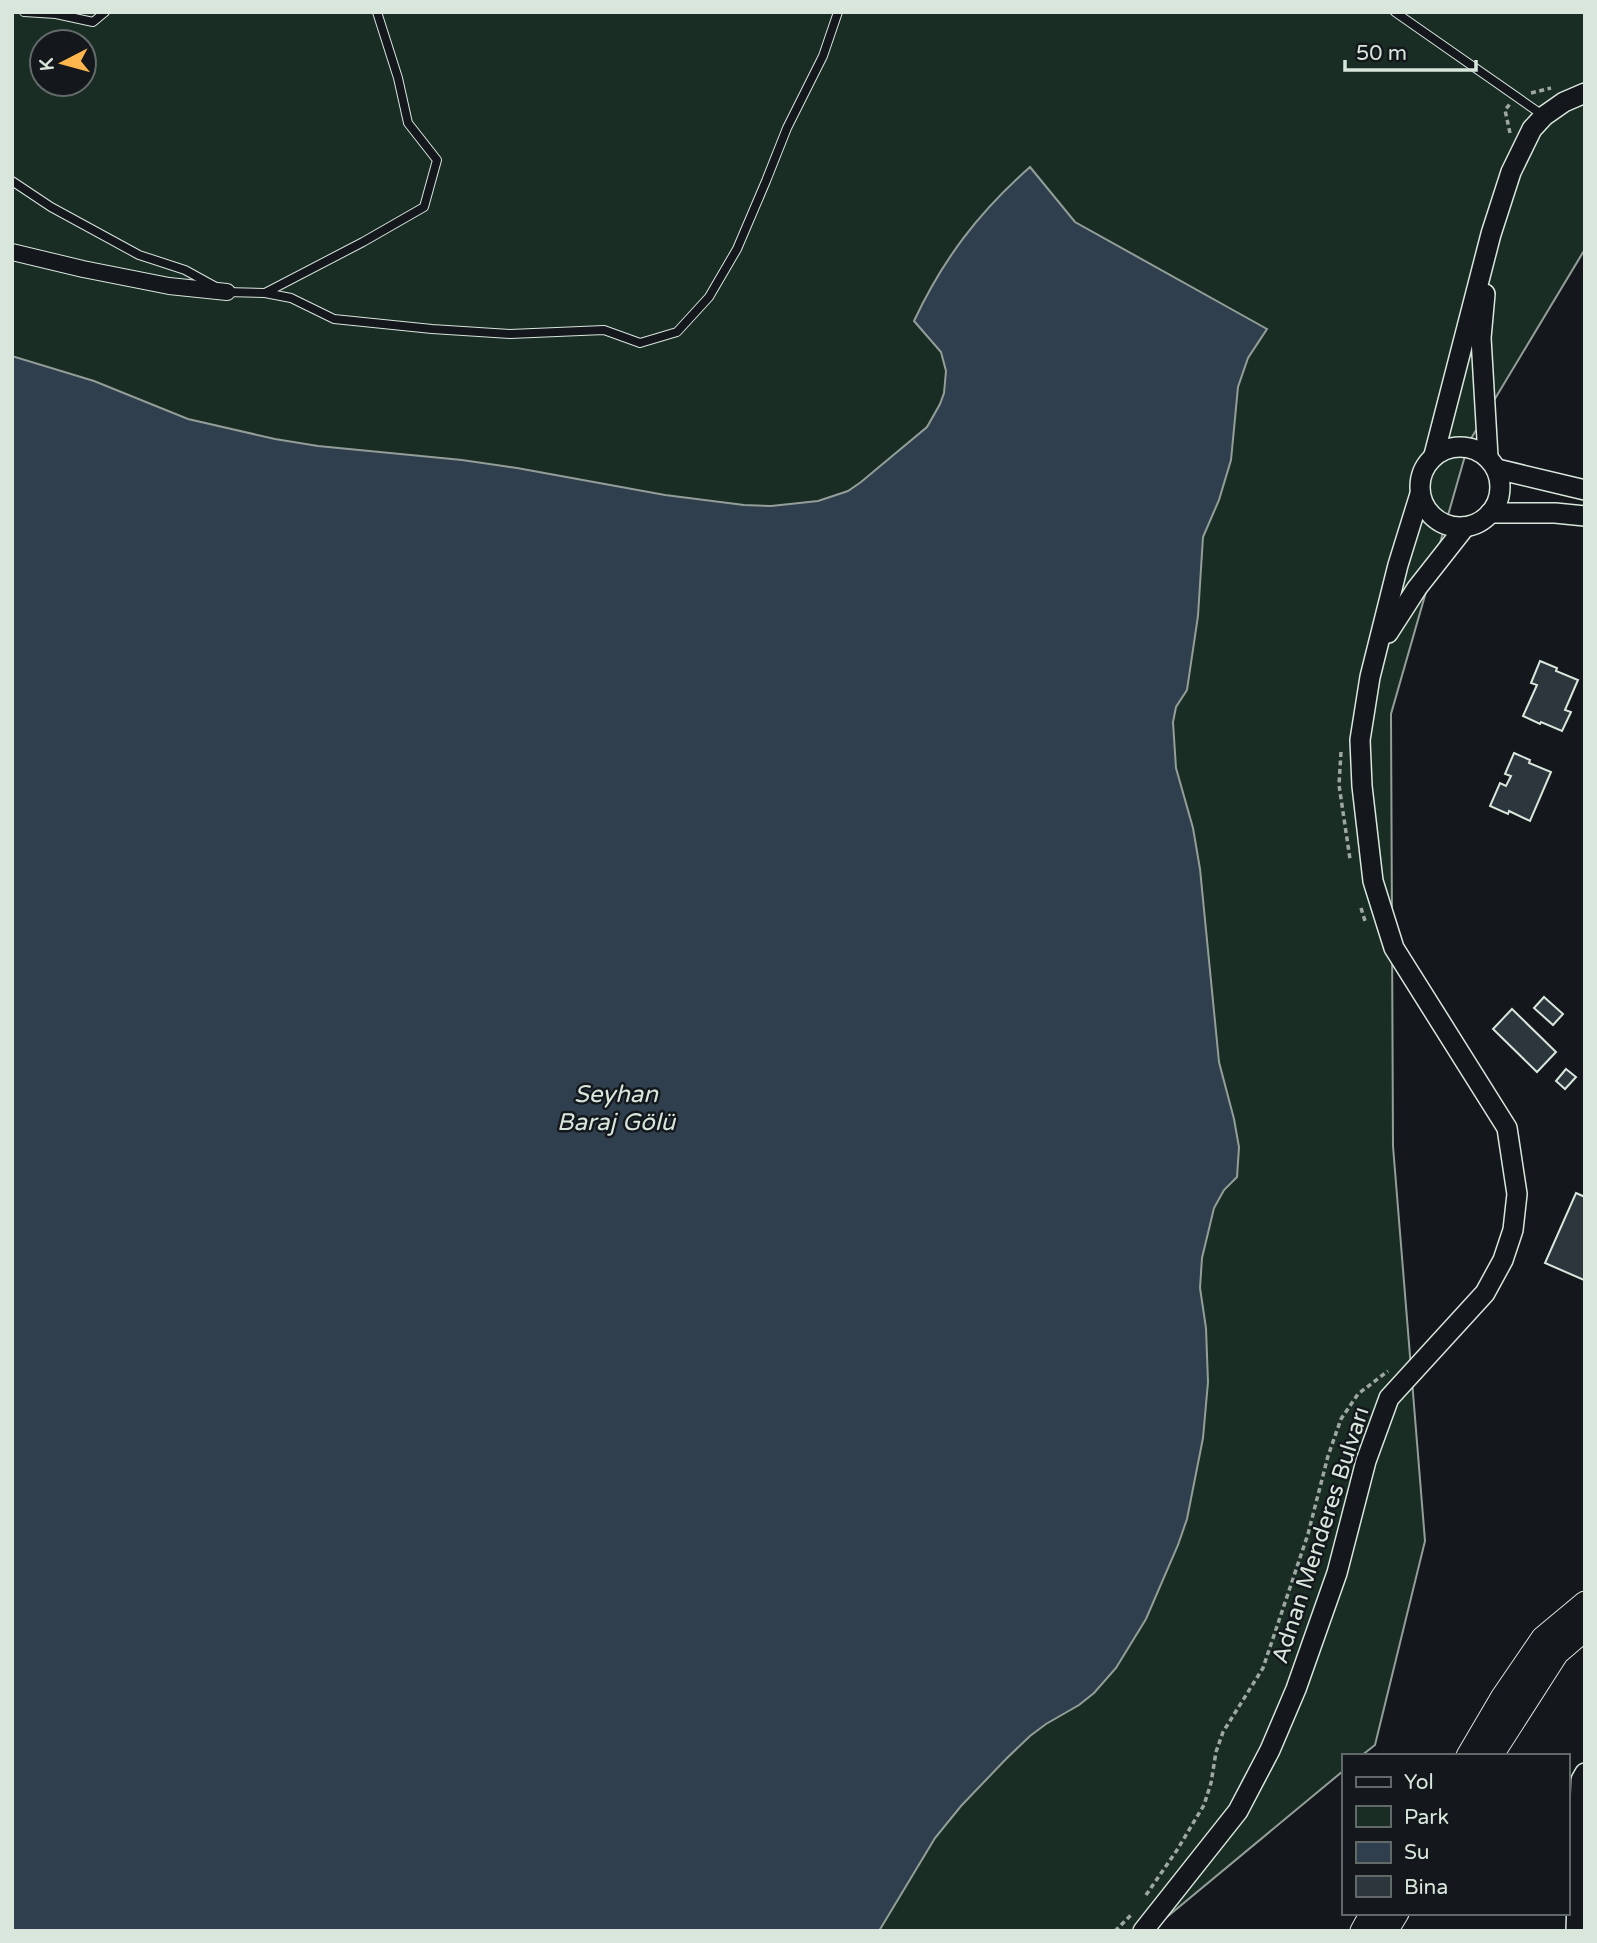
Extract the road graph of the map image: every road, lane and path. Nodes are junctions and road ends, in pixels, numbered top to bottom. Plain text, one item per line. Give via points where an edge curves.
1 (24, 12) edge
2 (105, 12) edge
3 (377, 12) edge
4 (838, 12) edge
5 (1395, 12) edge
6 (1556, 87) dead end
7 (1585, 93) edge
8 (1516, 97) junction
9 (1544, 116) junction
10 (1512, 140) dead end
11 (12, 181) edge
12 (1491, 234) junction
13 (12, 252) edge
14 (227, 292) junction
15 (265, 293) junction
16 (1427, 456) junction
17 (1492, 463) junction
18 (1417, 486) junction
19 (1585, 490) edge
20 (1490, 513) junction
21 (1585, 516) edge
22 (1465, 527) junction
23 (1379, 645) junction
24 (1341, 745) dead end
25 (1352, 868) dead end
26 (1360, 904) dead end
27 (1367, 928) dead end
28 (1393, 1367) dead end
29 (1585, 1603) edge
30 (1585, 1629) edge
31 (1469, 1754) edge
32 (1492, 1754) edge
33 (1585, 1773) edge
34 (1143, 1899) dead end
35 (1136, 1909) dead end
36 (1371, 1915) edge
37 (1396, 1915) edge
38 (1115, 1931) edge
39 (1143, 1931) edge
40 (1362, 1931) edge
41 (1387, 1931) edge
42 (1576, 1931) edge

1 - 2 lane via 93,22
3 - 15 lane via 408,123 437,160 424,207
4 - 15 lane via 823,56 737,248 709,297 677,332 640,343 604,330 510,334 432,329 334,319 291,298
5 - 8 lane
6 - 8 path
7 - 9 street
8 - 9 lane
8 - 10 path via 1505,110
9 - 12 street via 1532,129 1511,172
11 - 14 lane via 139,255 185,270
12 - 16 street
12 - 17 street via 1481,338
13 - 14 street via 169,286
14 - 15 lane
16 - 17 street via 1461,446 1476,449
16 - 18 path
16 - 18 street
17 - 19 street
17 - 20 street via 1500,492
18 - 22 street via 1436,519
18 - 23 street, Adnan Menderes Bulvarı
20 - 21 street
20 - 22 street
22 - 23 street
23 - 39 street, Adnan Menderes Bulvarı via 1360,740 1373,881 1394,948 1507,1128 1517,1194 1513,1230 1485,1293 1389,1398 1366,1461 1337,1573 1270,1750 1238,1811
24 - 25 path via 1339,785
26 - 27 path
28 - 34 path via 1358,1394 1341,1419 1263,1668 1223,1732 1204,1805
29 - 31 main road via 1543,1638
30 - 32 main road via 1557,1653
33 - 42 street via 1581,1780
35 - 38 path
36 - 40 main road
37 - 41 main road

